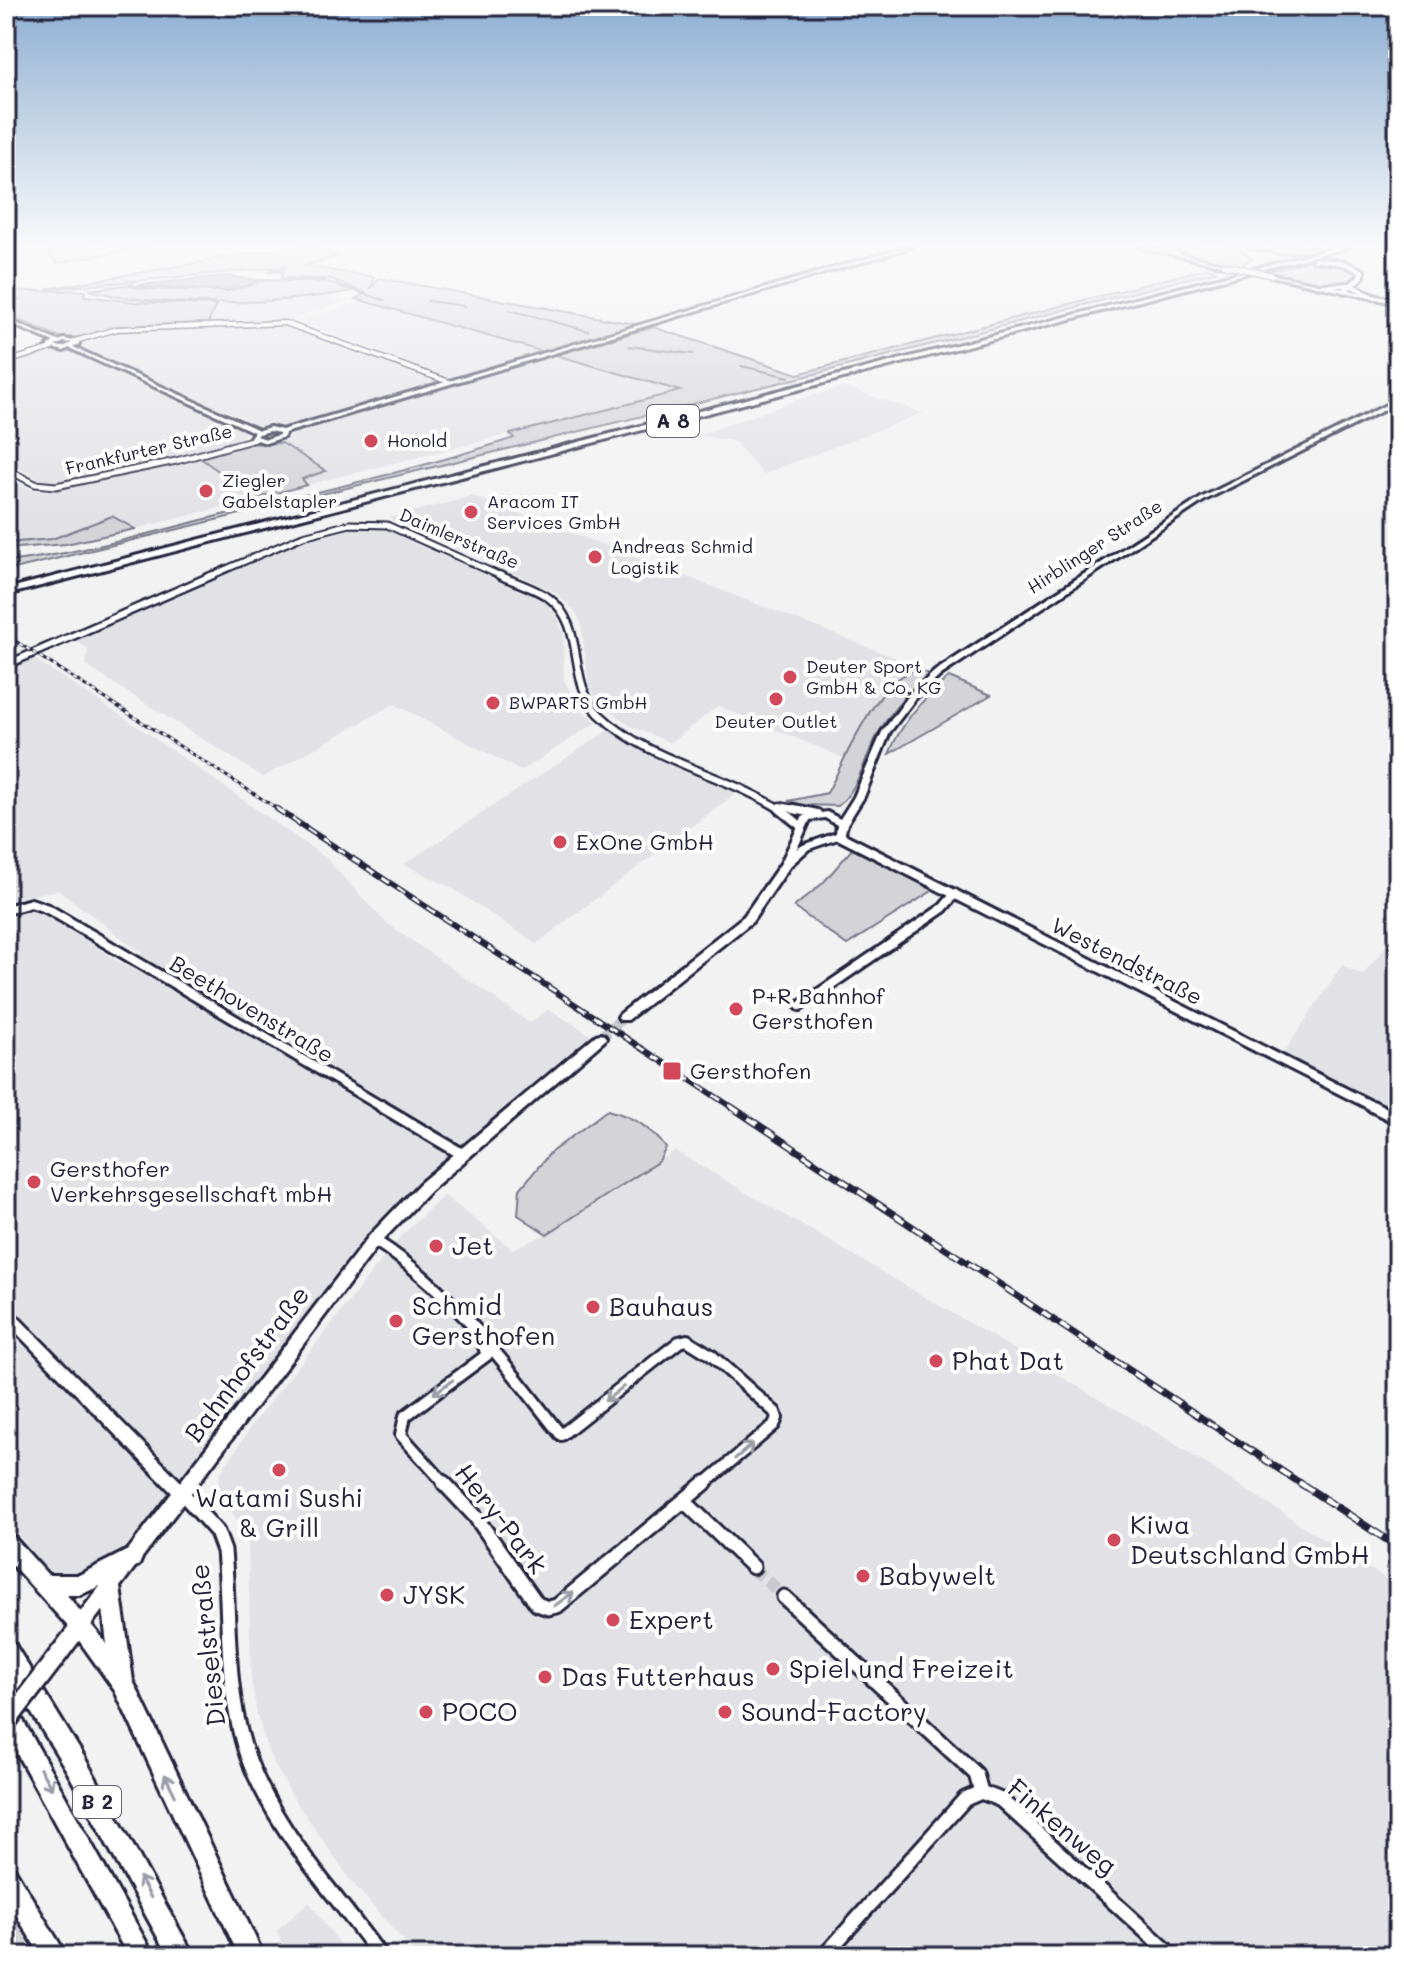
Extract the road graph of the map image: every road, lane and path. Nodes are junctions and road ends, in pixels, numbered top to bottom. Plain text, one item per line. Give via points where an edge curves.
1 (49, 339) edge
2 (89, 339) edge
3 (328, 339) edge
4 (597, 339) edge
5 (972, 339) edge
6 (992, 339) edge
7 (57, 342) junction
8 (73, 344) junction
9 (52, 348) junction
10 (6, 362) edge
11 (449, 382) junction
12 (1398, 401) edge
13 (259, 432) junction
14 (282, 432) junction
15 (255, 439) junction
16 (6, 469) edge
17 (6, 583) edge
18 (6, 592) edge
19 (6, 665) edge
20 (865, 783) junction
21 (771, 804) junction
22 (822, 815) junction
23 (842, 824) junction
24 (801, 829) junction
25 (840, 836) junction
26 (820, 841) junction
27 (786, 864) junction
28 (955, 894) junction
29 (6, 910) edge
30 (800, 1006) dead end
31 (624, 1017) tunnel mouth
32 (600, 1038) tunnel mouth
33 (1398, 1119) edge
34 (462, 1154) junction
35 (374, 1240) junction
36 (6, 1313) edge
37 (479, 1333) junction
38 (183, 1494) junction
39 (684, 1501) junction
40 (6, 1543) edge
41 (132, 1558) junction
42 (753, 1567) tunnel mouth
43 (45, 1585) junction
44 (110, 1587) junction
45 (784, 1597) tunnel mouth
46 (80, 1625) junction
47 (6, 1651) edge
48 (123, 1683) junction
49 (6, 1711) edge
50 (6, 1723) edge
51 (981, 1792) junction
52 (6, 1876) edge
53 (55, 1956) edge
54 (142, 1956) edge
55 (182, 1956) edge
56 (252, 1956) edge
57 (380, 1956) edge
58 (824, 1956) edge
59 (1173, 1956) edge

1 - 7 street
2 - 8 street
3 - 11 street
4 - 11 street
5 - 17 highway, A 8
6 - 18 highway, A 8
7 - 8 street
7 - 9 street
8 - 9 street
8 - 13 street
9 - 10 street
11 - 14 street
12 - 20 main road, Hirblinger Straße via 1203,499 938,673 898,713
13 - 14 street
13 - 15 street
14 - 15 street via 271,440
15 - 16 street, Frankfurter Straße via 56,486 35,484
19 - 21 street, Daimlerstraße via 303,536 350,524 381,524 549,598 573,630 578,683 601,716
20 - 22 main road, Hirblinger Straße via 845,805
20 - 23 main road, Hirblinger Straße
21 - 22 street, Daimlerstraße
21 - 24 street, Daimlerstraße
22 - 23 main road
22 - 24 main road, Hirblinger Straße via 806,818
23 - 25 main road, Hirblinger Straße
24 - 26 main road
24 - 27 main road, Hirblinger Straße
25 - 26 main road, Hirblinger Straße
25 - 28 street, Westendstraße
26 - 27 main road, Hirblinger Straße
27 - 31 main road, Hirblinger Straße via 742,925
28 - 30 street via 943,908
28 - 33 street, Westendstraße
29 - 34 street, Beethovenstraße via 31,903 48,909
32 - 34 main road, Bahnhofstraße
34 - 35 main road, Bahnhofstraße
35 - 37 street, Hery-Park via 429,1277
35 - 38 main road, Bahnhofstraße
36 - 38 street
39 -> 37 street, Hery-Park via 777,1418 711,1355 696,1343 679,1342 561,1435
37 -> 39 street, Hery-Park via 487,1355 405,1416 401,1435 475,1516 537,1604 557,1606
38 - 41 main road, Bahnhofstraße
38 - 57 street, Dieselstraße via 217,1532 224,1551 230,1671 244,1749 293,1837
39 - 42 street
40 - 43 highway
41 - 43 highway via 80,1585
41 - 44 main road, Bahnhofstraße
43 - 46 highway
44 - 46 main road, Bahnhofstraße
44 - 48 highway
45 - 51 street via 976,1774
46 - 48 highway
46 - 50 main road, Bahnhofstraße, bridge
55 -> 47 highway, B 2
56 -> 48 highway
49 -> 54 highway, B 2
51 - 58 street, Finkenweg via 965,1799
51 - 59 street, Finkenweg via 1001,1800
52 - 53 highway

